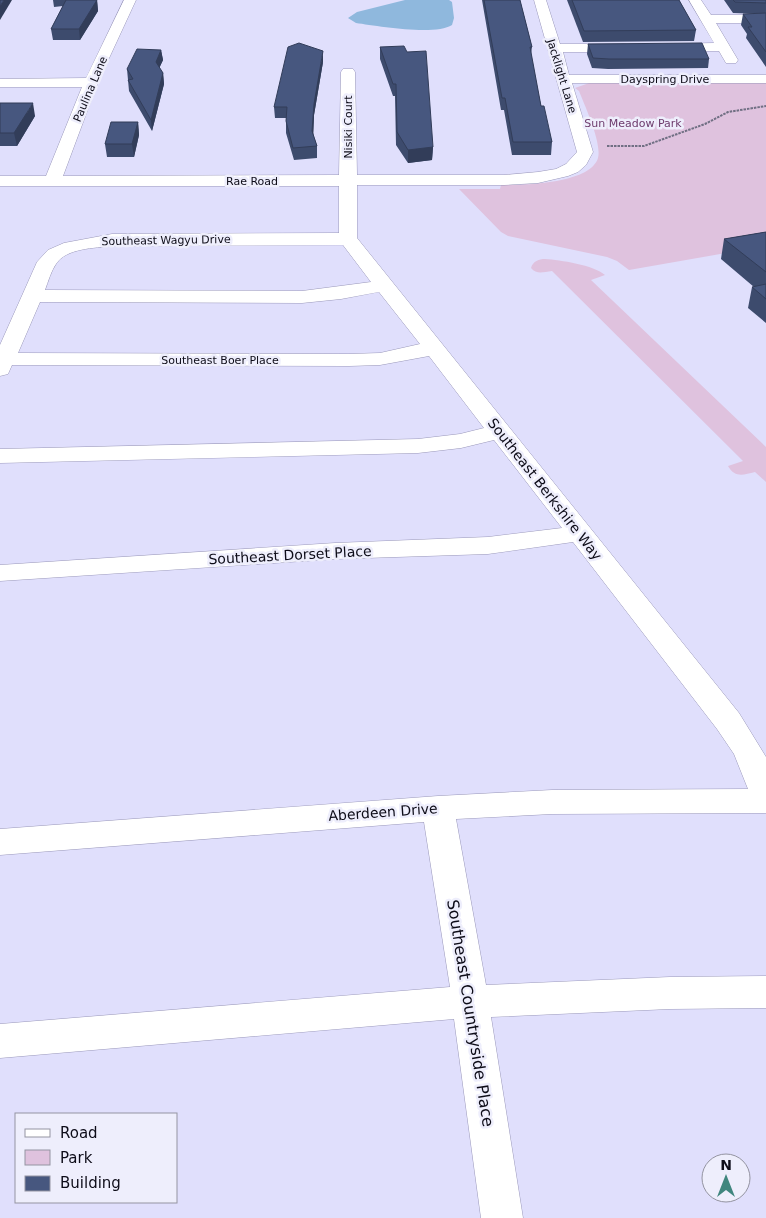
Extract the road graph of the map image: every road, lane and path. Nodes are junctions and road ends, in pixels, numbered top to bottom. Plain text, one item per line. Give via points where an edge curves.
1 (130, 0) edge
2 (540, 0) edge
3 (695, 0) edge
4 (706, 19) junction
5 (766, 19) edge
6 (553, 48) junction
7 (723, 48) junction
8 (348, 72) dead end
9 (563, 79) junction
10 (743, 79) junction
11 (766, 79) edge
12 (92, 82) junction
13 (0, 83) edge
14 (766, 106) edge
15 (584, 146) junction
16 (53, 180) junction
17 (0, 181) edge
18 (348, 181) junction
19 (348, 240) junction
20 (385, 285) junction
21 (32, 296) junction
22 (434, 348) junction
23 (2, 364) edge
24 (499, 431) junction
25 (0, 456) edge
26 (579, 533) junction
27 (0, 574) edge
28 (766, 793) edge
29 (766, 801) edge
30 (438, 808) junction
31 (0, 842) edge
32 (766, 992) edge
33 (470, 1000) junction
34 (0, 1041) edge
35 (502, 1218) edge

1 - 12 street, Paulina Lane
2 - 6 street, Jacklight Lane
3 - 4 street
4 - 5 street
4 - 7 street
6 - 7 street
6 - 9 street, Jacklight Lane
7 - 10 street
8 - 18 street, Nisiki Court
9 - 10 street, Dayspring Drive
9 - 15 street, Jacklight Lane
10 - 11 street, Dayspring Drive
12 - 13 street
12 - 16 street, Paulina Lane
14 - 15 path via 736,109 644,146
15 - 18 street, Rae Road via 582,159 575,165 542,177
16 - 17 street, Rae Road
16 - 18 street, Rae Road
18 - 19 street
19 - 20 street, Southeast Berkshire Way
19 - 21 street, Southeast Wagyu Drive via 90,242 55,254 47,262
20 - 21 street via 302,296
20 - 22 street, Southeast Berkshire Way
21 - 23 street, Southeast Wagyu Drive
22 - 23 street, Southeast Boer Place via 365,360
22 - 24 street, Southeast Berkshire Way
24 - 25 street via 461,441 418,446
24 - 26 street, Southeast Berkshire Way
26 - 27 street, Southeast Dorset Place via 487,547 335,552
26 - 28 street, Southeast Berkshire Way via 728,721 748,751
29 - 30 street, Aberdeen Drive via 552,802
30 - 31 street, Aberdeen Drive
30 - 33 street, Southeast Countryside Place
32 - 33 street via 666,991
33 - 34 street
33 - 35 street, Southeast Countryside Place

